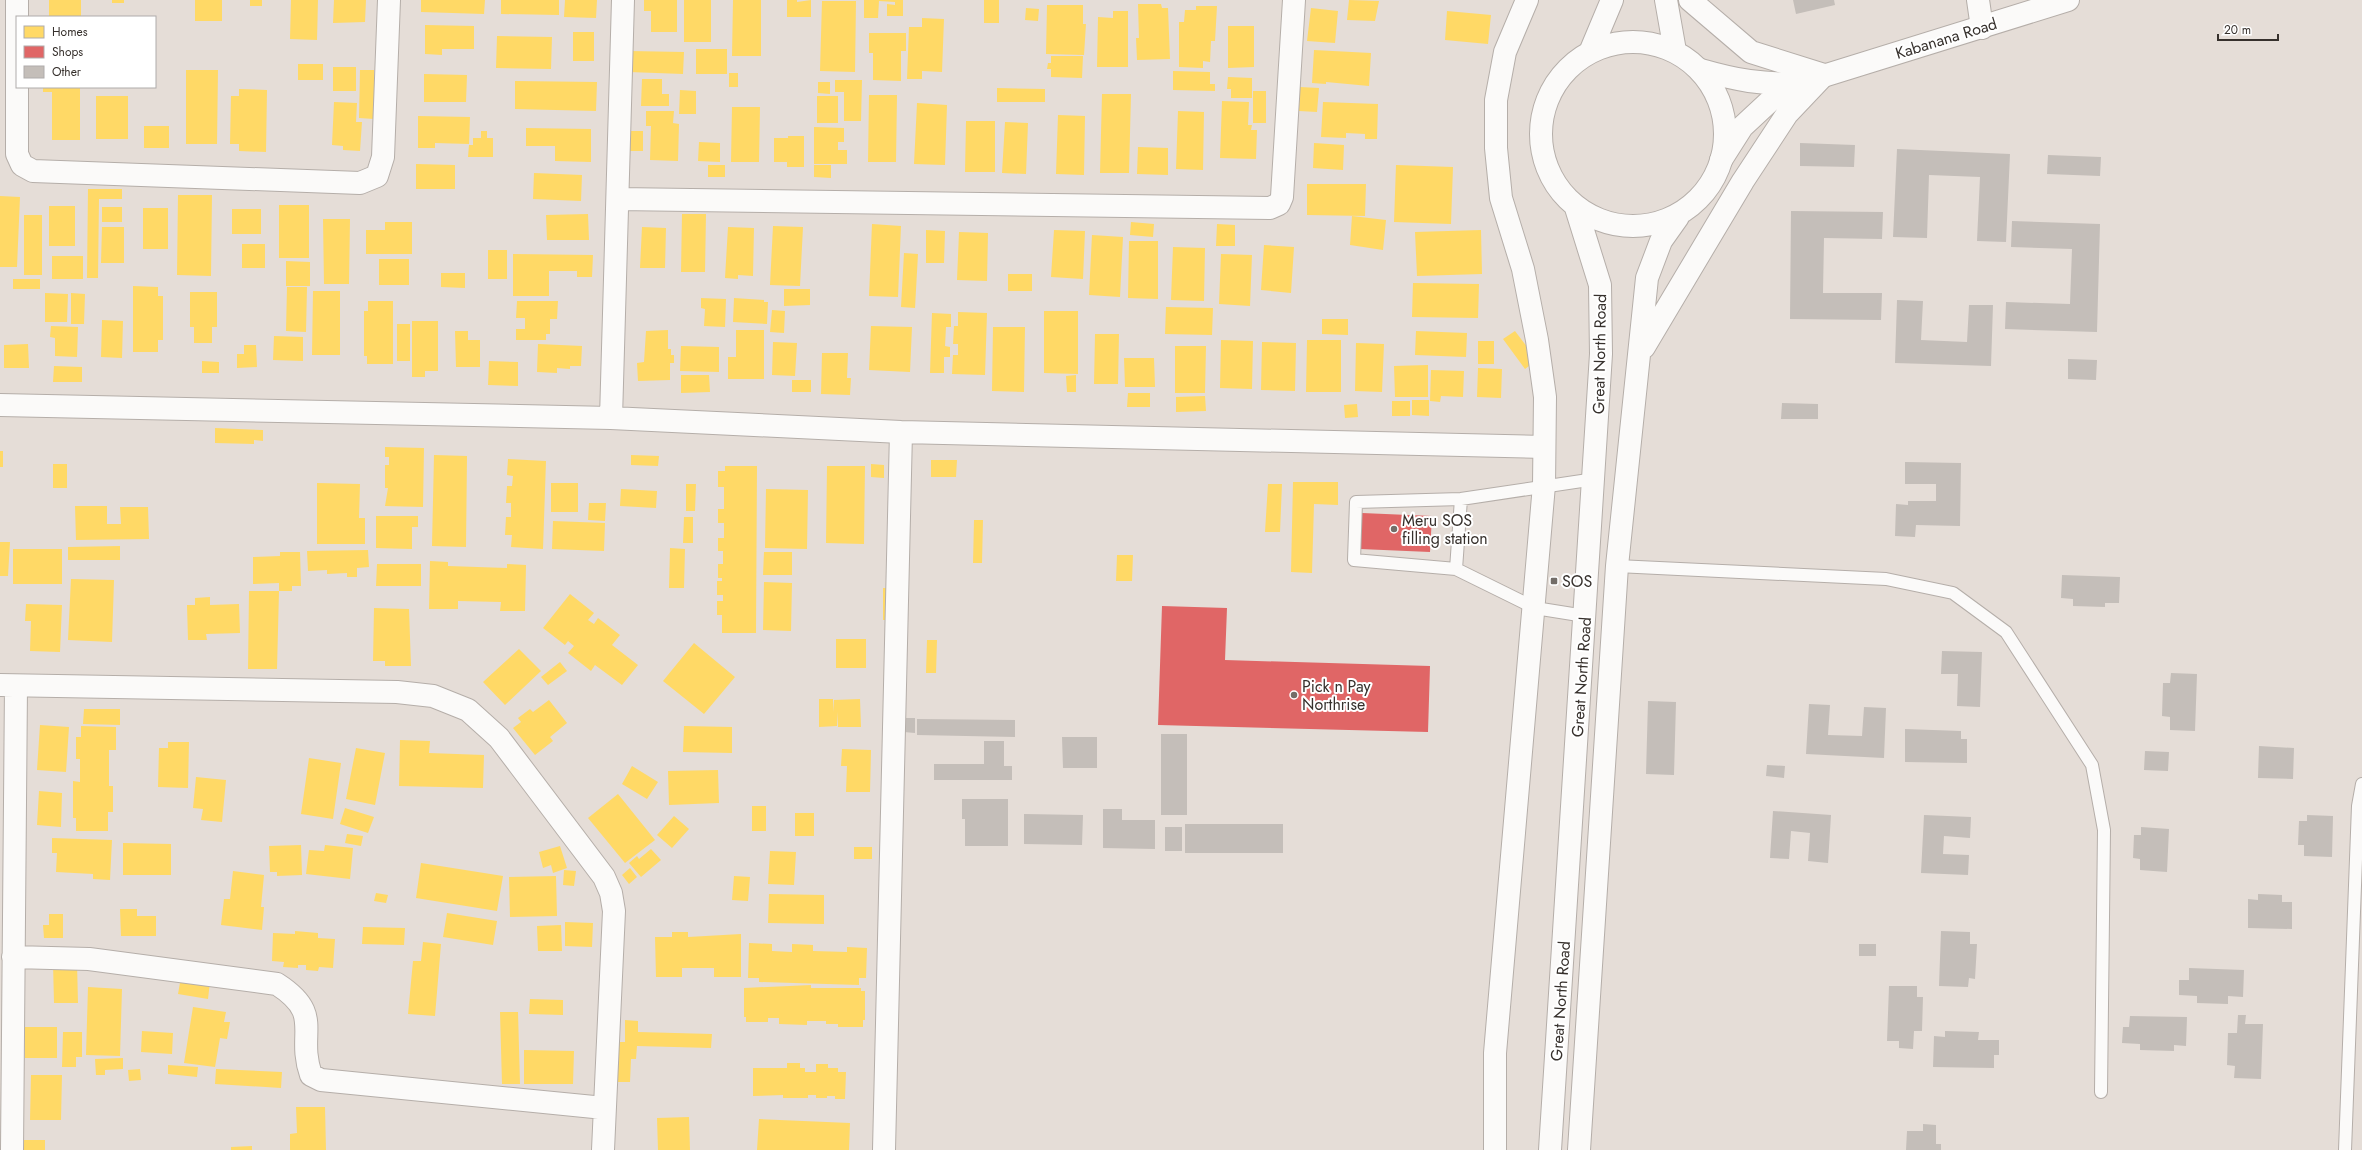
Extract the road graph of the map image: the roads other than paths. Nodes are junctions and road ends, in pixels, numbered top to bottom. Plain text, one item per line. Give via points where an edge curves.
1 (17, 0) edge
2 (389, 0) edge
3 (623, 0) edge
4 (1294, 0) edge
5 (1527, 0) edge
6 (1612, 0) edge
7 (1666, 0) edge
8 (1690, 0) edge
9 (1978, 0) edge
10 (2068, 0) edge
11 (17, 16) edge
12 (1982, 28) junction
13 (1591, 50) junction
14 (1675, 51) junction
15 (1701, 70) junction
16 (1824, 75) junction
17 (1804, 82) junction
18 (17, 88) edge
19 (1721, 160) junction
20 (618, 200) junction
21 (1576, 208) junction
22 (1678, 217) junction
23 (1640, 354) junction
24 (0, 405) edge
25 (611, 418) junction
26 (901, 432) junction
27 (1544, 447) junction
28 (1595, 479) junction
29 (1544, 485) junction
30 (1461, 499) junction
31 (1617, 566) junction
32 (1456, 569) junction
33 (1534, 608) junction
34 (1585, 616) junction
35 (8, 686) edge
36 (2362, 784) edge
37 (14, 957) junction
38 (2101, 1092) dead end
39 (604, 1108) junction
40 (12, 1150) edge
41 (603, 1150) edge
42 (884, 1150) edge
43 (1495, 1150) edge
44 (1550, 1150) edge
45 (1579, 1150) edge
46 (2345, 1150) edge

1 - 11 street
2 - 18 street via 383,157 377,176 360,183 33,171 22,165 17,154
3 - 20 street
4 - 20 street via 1282,197 1279,204 1270,208
5 - 27 street via 1504,52 1496,100 1496,148 1501,198 1523,269 1537,340 1544,397
6 - 13 street
7 - 14 street
8 - 16 street via 1751,52
9 - 12 street
10 - 12 street, Kabanana Road
12 - 16 street, Kabanana Road
13 - 14 street via 1614,42 1639,41 1651,42
13 - 21 street via 1578,58 1560,79 1547,104 1543,126 1543,147 1551,174 1558,187
14 - 15 street
15 - 17 street via 1735,80 1769,84
15 - 19 street via 1718,97 1722,112 1725,130
16 - 17 street
16 - 23 street via 1787,114 1743,180
17 - 19 street via 1770,101 1742,127
19 - 22 street via 1712,183
20 - 25 street
21 - 22 street via 1603,223 1626,228 1649,227
21 - 28 street, Great North Road via 1600,285 1601,354
22 - 23 street, Great North Road via 1661,241 1647,278
23 - 31 street, Great North Road
24 - 25 street
25 - 26 street
26 - 27 street
26 - 42 street
27 - 29 street
28 - 29 lane
28 - 34 street, Great North Road
29 - 30 lane
29 - 33 street
30 - 32 lane
30 - 32 lane via 1356,502 1354,560
31 - 38 lane via 1886,579 1953,593 2006,632 2092,765 2104,830
31 - 45 street, Great North Road
32 - 33 lane
33 - 34 lane
33 - 43 street via 1495,1053
34 - 44 street, Great North Road
35 - 37 street
35 - 39 street via 390,692 434,696 468,710 499,738 604,877 611,893 614,911
36 - 46 lane via 2358,806
37 - 39 street via 89,958 277,984 294,995 303,1007 306,1019 305,1060 311,1075 321,1080
37 - 40 street
39 - 41 street

